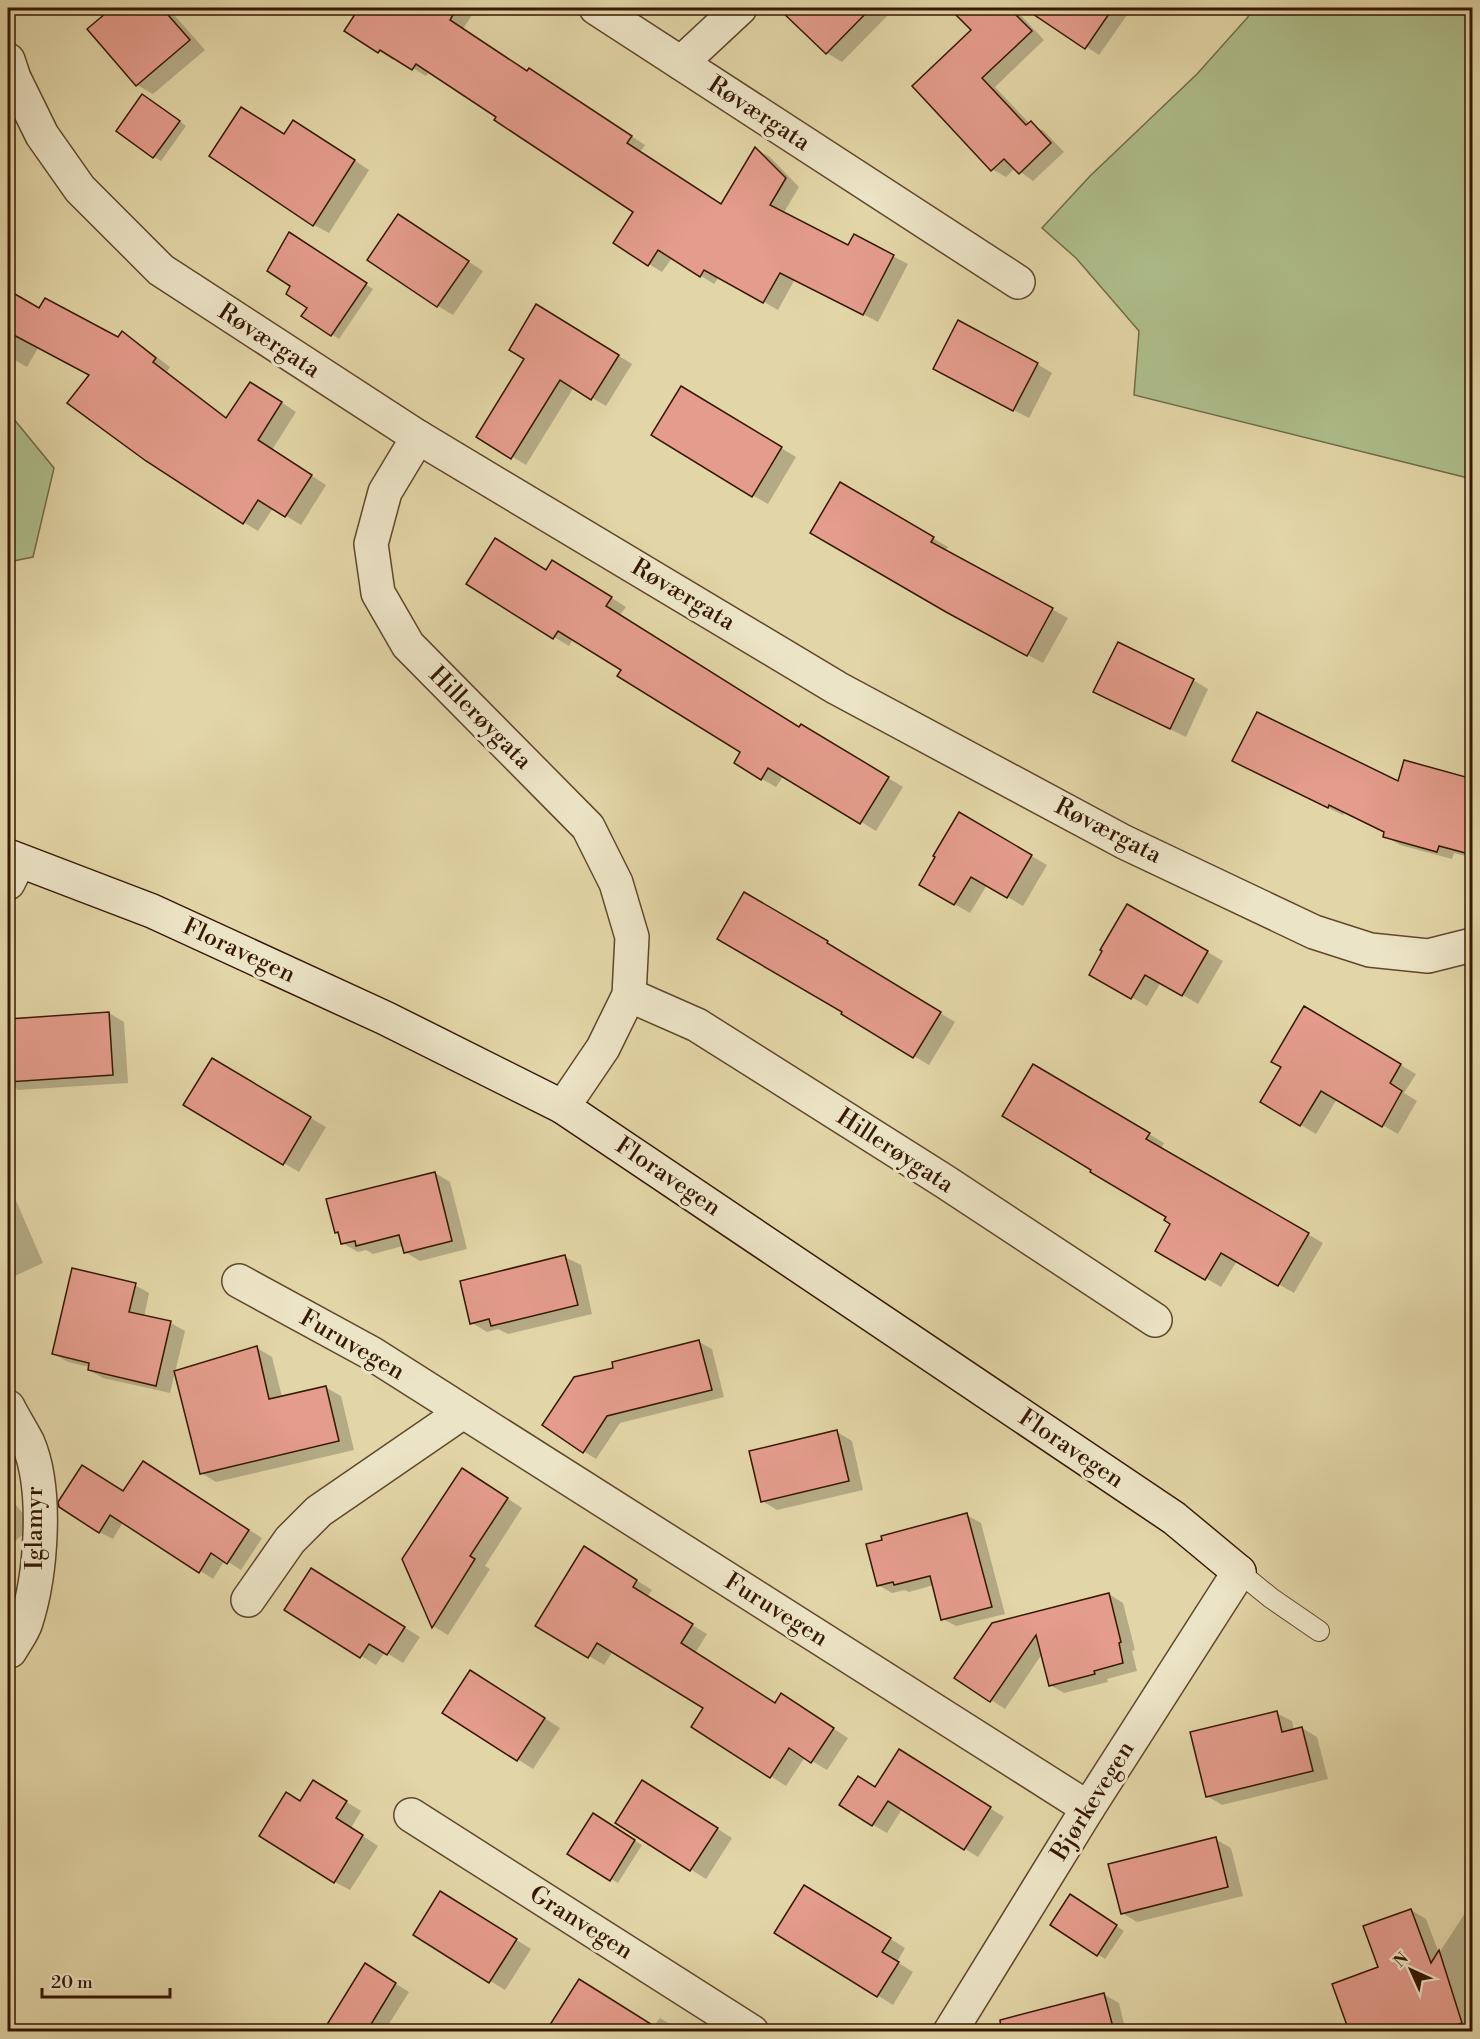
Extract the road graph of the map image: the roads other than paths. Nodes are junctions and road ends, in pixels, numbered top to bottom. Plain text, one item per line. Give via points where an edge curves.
1 (596, 8) edge
2 (740, 8) edge
3 (8, 60) edge
4 (681, 63) junction
5 (1018, 282) dead end
6 (418, 437) junction
7 (11, 867) edge
8 (1473, 945) edge
9 (629, 995) junction
10 (563, 1107) junction
11 (239, 1281) dead end
12 (1155, 1320) dead end
13 (8, 1407) edge
14 (463, 1412) junction
15 (1239, 1572) junction
16 (248, 1600) dead end
17 (1319, 1631) dead end
18 (10, 1651) dead end
19 (1088, 1808) junction
20 (411, 1815) dead end
21 (752, 2031) edge
22 (950, 2031) edge

1 - 4 street, Røværgata
2 - 4 street, Røværgata
3 - 6 street, Røværgata via 42,135 80,189 161,270
4 - 5 street, Røværgata
6 - 8 street, Røværgata via 837,688 1124,842 1314,932 1371,950 1428,956
6 - 9 street, Hillerøygata via 385,492 371,544 378,593 408,645 588,827 616,883 632,938
7 - 10 street, Floravegen via 152,911 385,1018
9 - 10 street, Hillerøygata via 603,1048
9 - 12 street, Hillerøygata via 697,1025
10 - 15 street, Floravegen via 1174,1518
11 - 14 street, Furuvegen via 371,1353
13 - 18 street, Iglamyr via 28,1445 39,1490 40,1533 26,1624
14 - 16 street via 319,1511 290,1540
14 - 19 street, Furuvegen
15 - 17 lane, Floravegen
15 - 19 street, Bjørkevegen
19 - 22 street, Bjørkevegen
20 - 21 street, Granvegen

